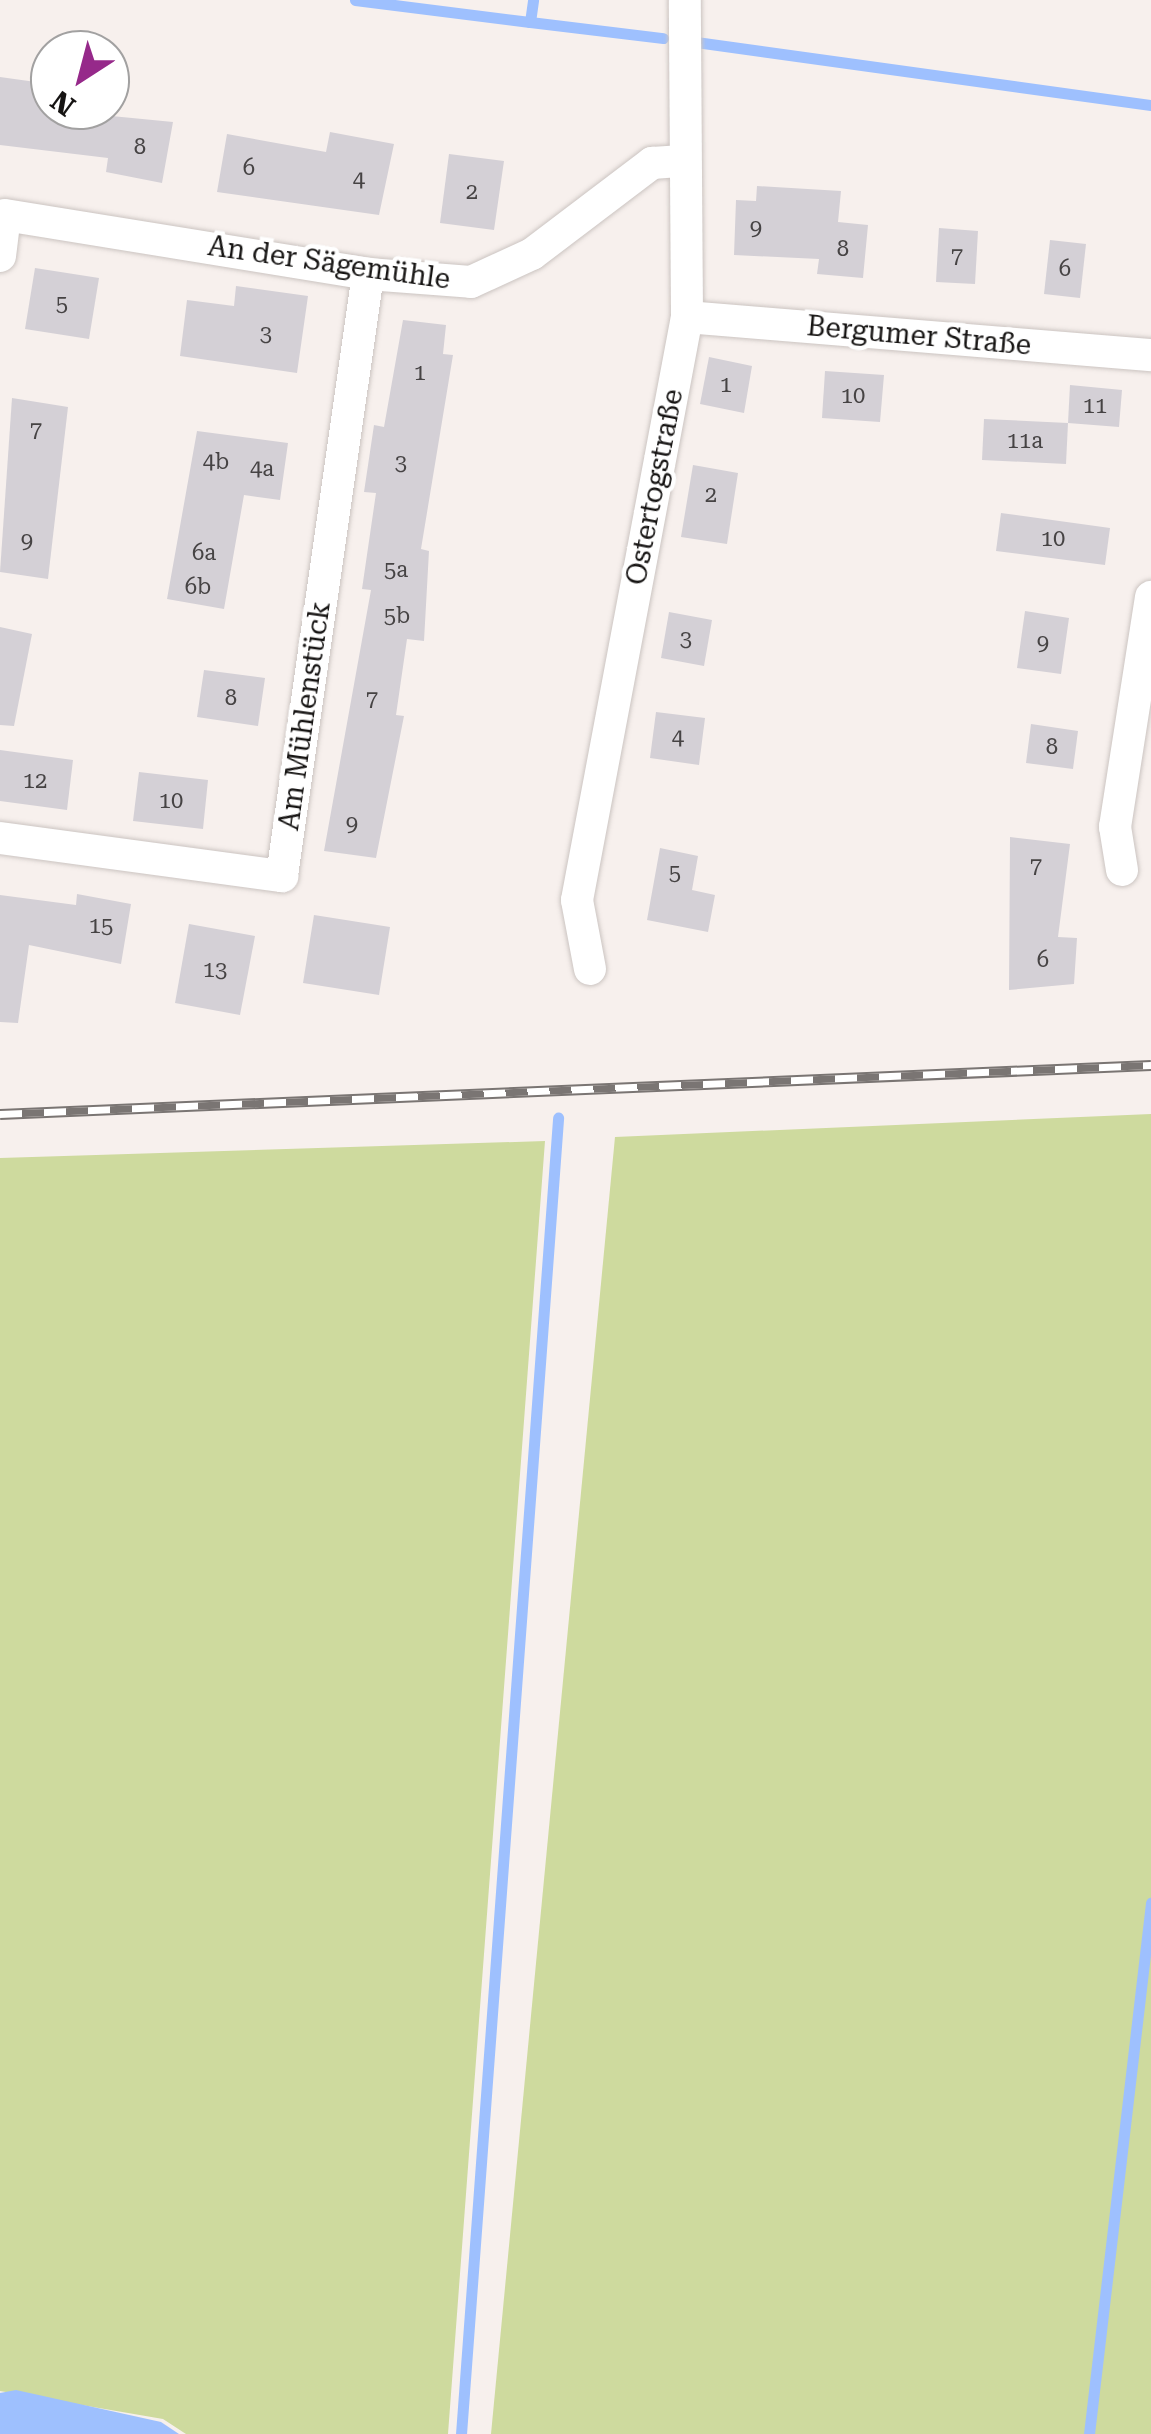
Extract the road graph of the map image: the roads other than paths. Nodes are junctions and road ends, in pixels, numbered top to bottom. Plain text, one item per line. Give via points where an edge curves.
1 (685, 0) edge
2 (679, 161) junction
3 (3, 214) edge
4 (0, 256) edge
5 (368, 274) junction
6 (687, 318) junction
7 (1151, 354) edge
8 (1151, 597) edge
9 (0, 838) edge
10 (1122, 870) dead end
11 (590, 969) dead end

1 - 2 street, Ostertogstraße
2 - 5 street, An der Sägemühle via 652,163 532,254 471,282
2 - 6 street, Ostertogstraße
3 - 4 street, An der Sägemühle
3 - 5 street, An der Sägemühle
5 - 9 street, Am Mühlenstück via 282,876
6 - 7 street, Bergumer Straße
6 - 11 street, Ostertogstraße via 578,900
8 - 10 street via 1115,827

